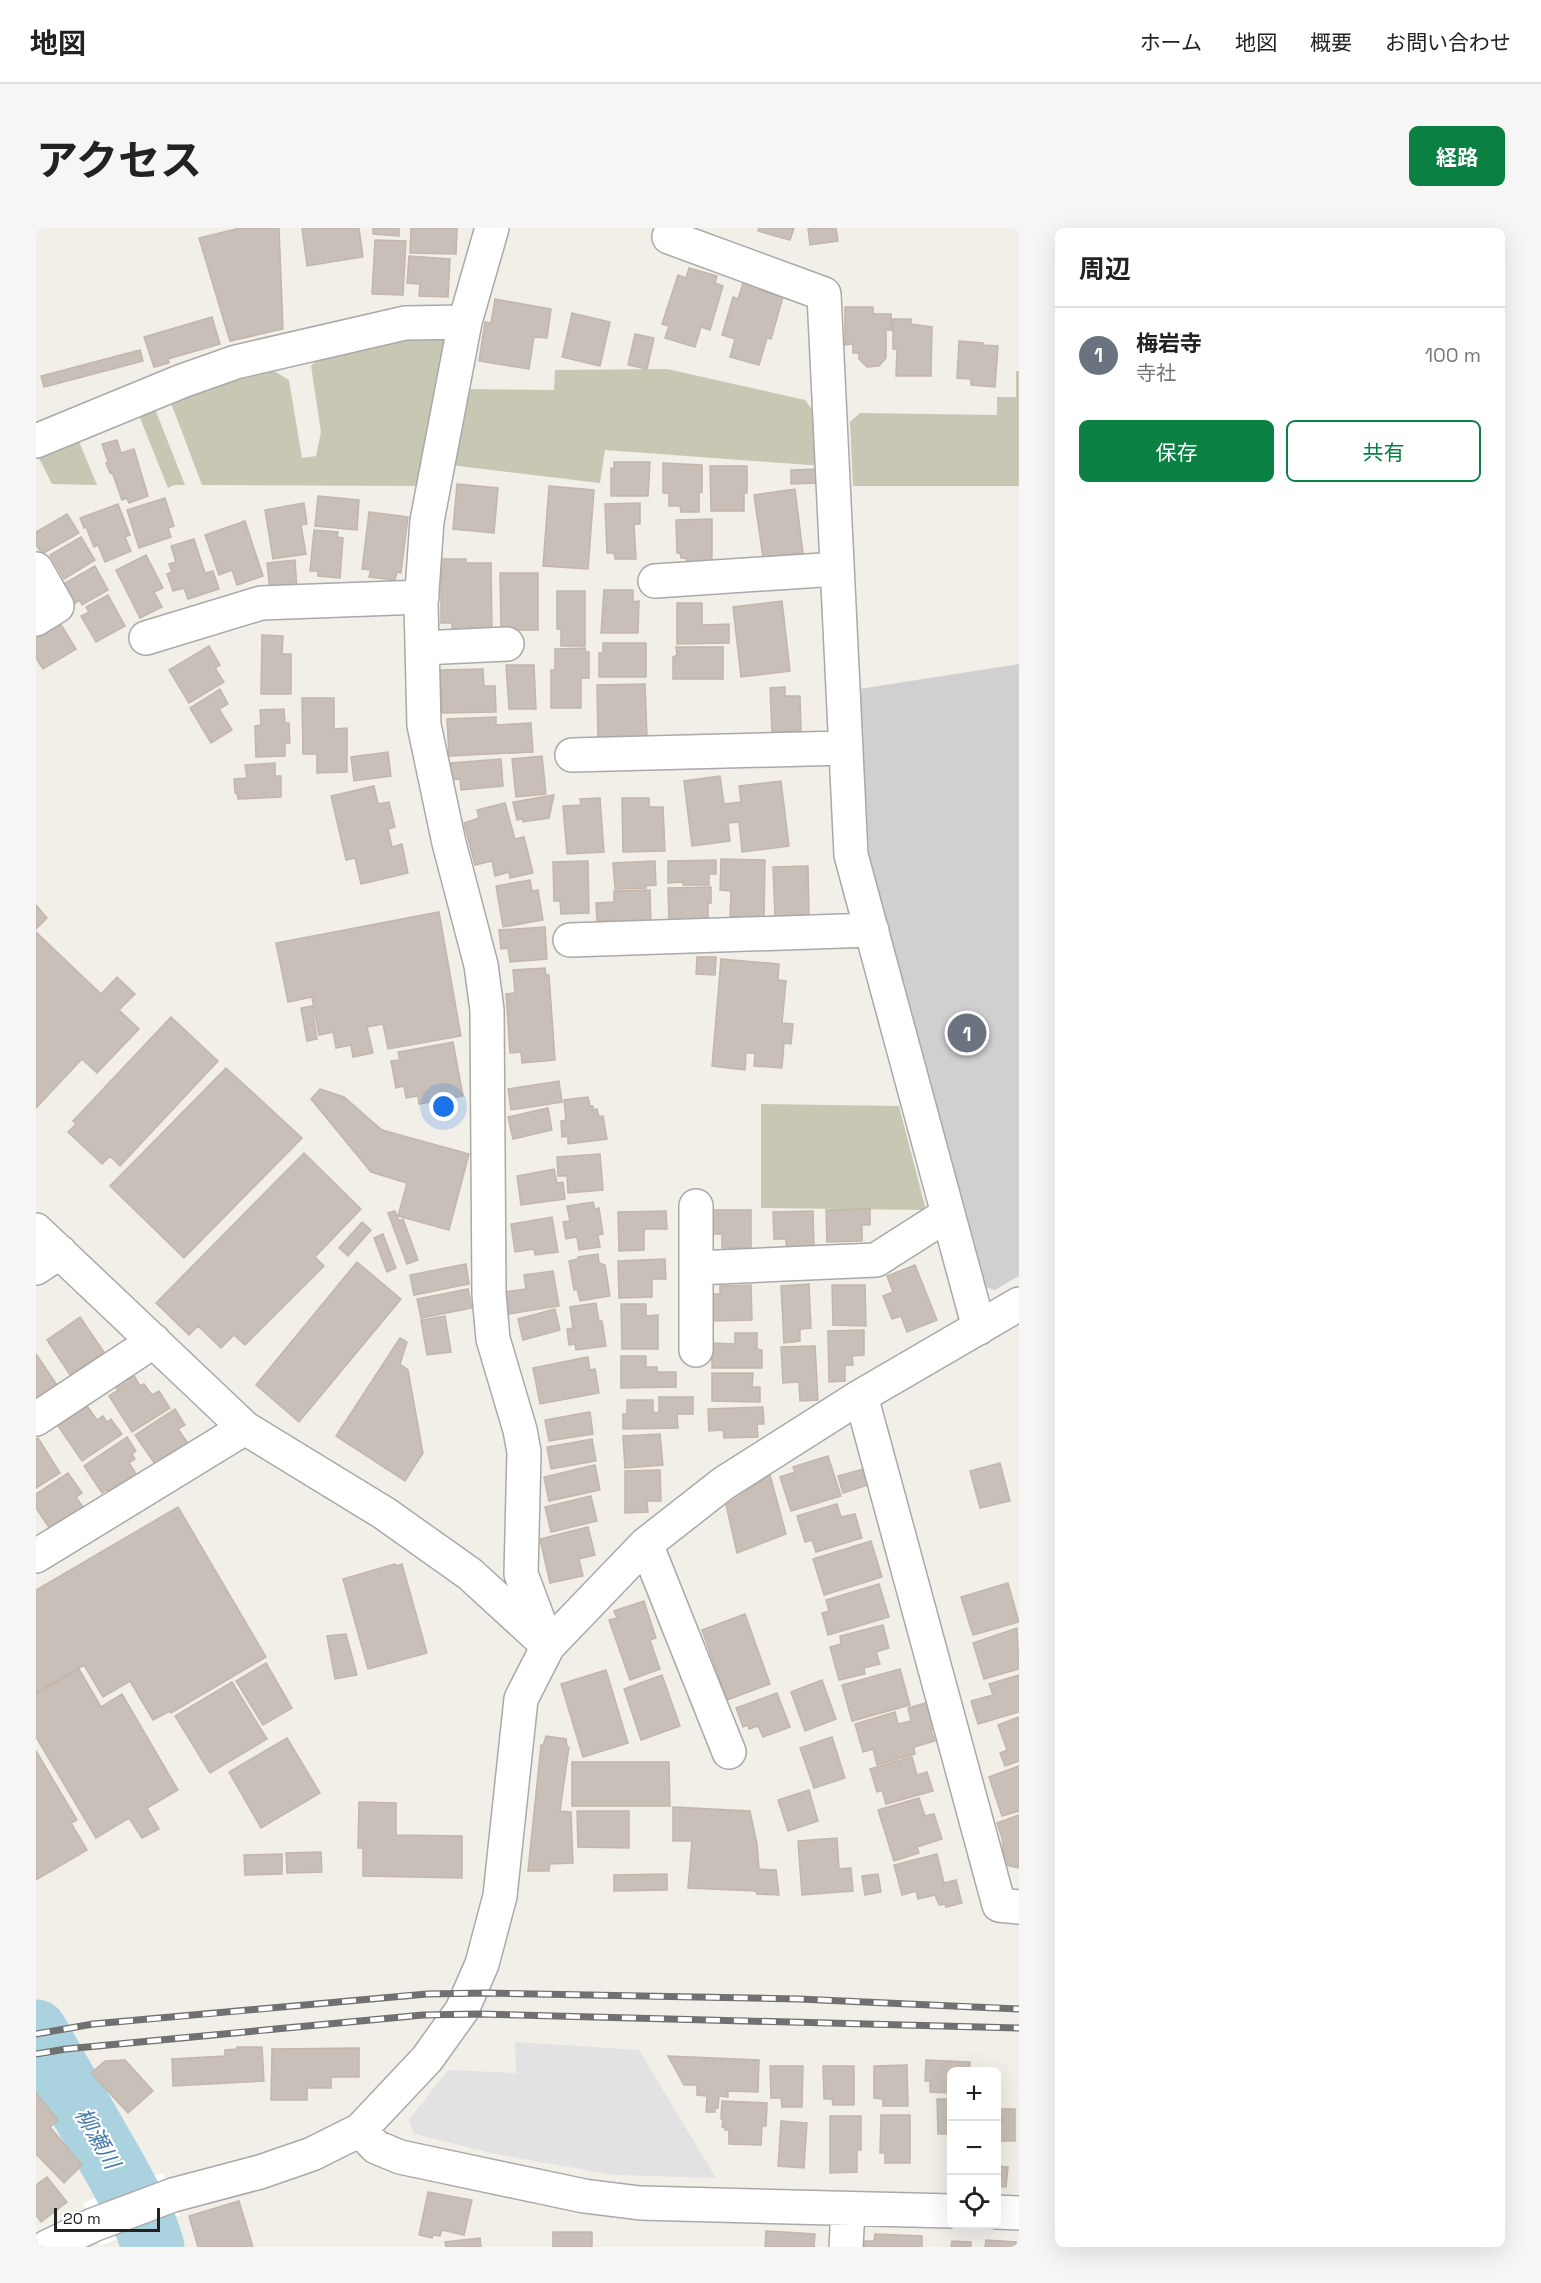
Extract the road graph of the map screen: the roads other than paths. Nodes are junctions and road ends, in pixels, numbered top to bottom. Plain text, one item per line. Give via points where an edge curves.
1 (492, 228) edge
2 (670, 233) edge
3 (465, 322) junction
4 (36, 441) edge
5 (36, 569) edge
6 (837, 569) junction
7 (656, 582) dead end
8 (422, 597) junction
9 (36, 619) edge
10 (146, 638) dead end
11 (507, 644) dead end
12 (422, 648) junction
13 (845, 748) junction
14 (572, 755) dead end
15 (872, 930) junction
16 (570, 940) dead end
17 (696, 1206) dead end
18 (948, 1214) junction
19 (36, 1230) edge
20 (48, 1260) edge
21 (696, 1268) junction
22 (1019, 1304) edge
23 (979, 1328) junction
24 (154, 1341) junction
25 (696, 1350) dead end
26 (861, 1396) junction
27 (36, 1419) edge
28 (245, 1428) junction
29 (646, 1544) junction
30 (36, 1556) edge
31 (548, 1646) junction
32 (729, 1752) dead end
33 (1019, 1907) edge
34 (360, 2130) junction
35 (848, 2209) junction
36 (947, 2211) edge
37 (1001, 2212) edge
38 (1019, 2213) edge
39 (47, 2247) edge
40 (846, 2247) edge

1 - 3 street
2 - 6 street via 824,294
3 - 4 street via 405,323 236,362
3 - 8 street via 427,521
5 - 9 street via 57,606
6 - 7 street
6 - 13 street
8 - 10 street via 261,603
8 - 12 street
11 - 12 street
12 - 31 street via 424,725 481,965 487,1010 489,1294 493,1339 524,1452 521,1574
13 - 14 street
13 - 15 street via 851,855
15 - 16 street
15 - 18 street
17 - 21 street
18 - 21 street via 876,1260
18 - 23 street
19 - 20 street
20 - 24 street
21 - 25 street
22 - 23 street
23 - 26 street
24 - 27 street
24 - 28 street
26 - 29 street via 724,1483
26 - 33 street via 999,1905
28 - 30 street
28 - 31 street via 384,1513 470,1574
29 - 31 street
29 - 32 street
31 - 34 street via 521,1699 500,1896 482,1964 462,2010 427,2059
34 - 35 street via 376,2147 400,2157 584,2196 640,2203
34 - 39 street via 301,2158 173,2195
35 - 36 street
35 - 40 street
37 - 38 street

